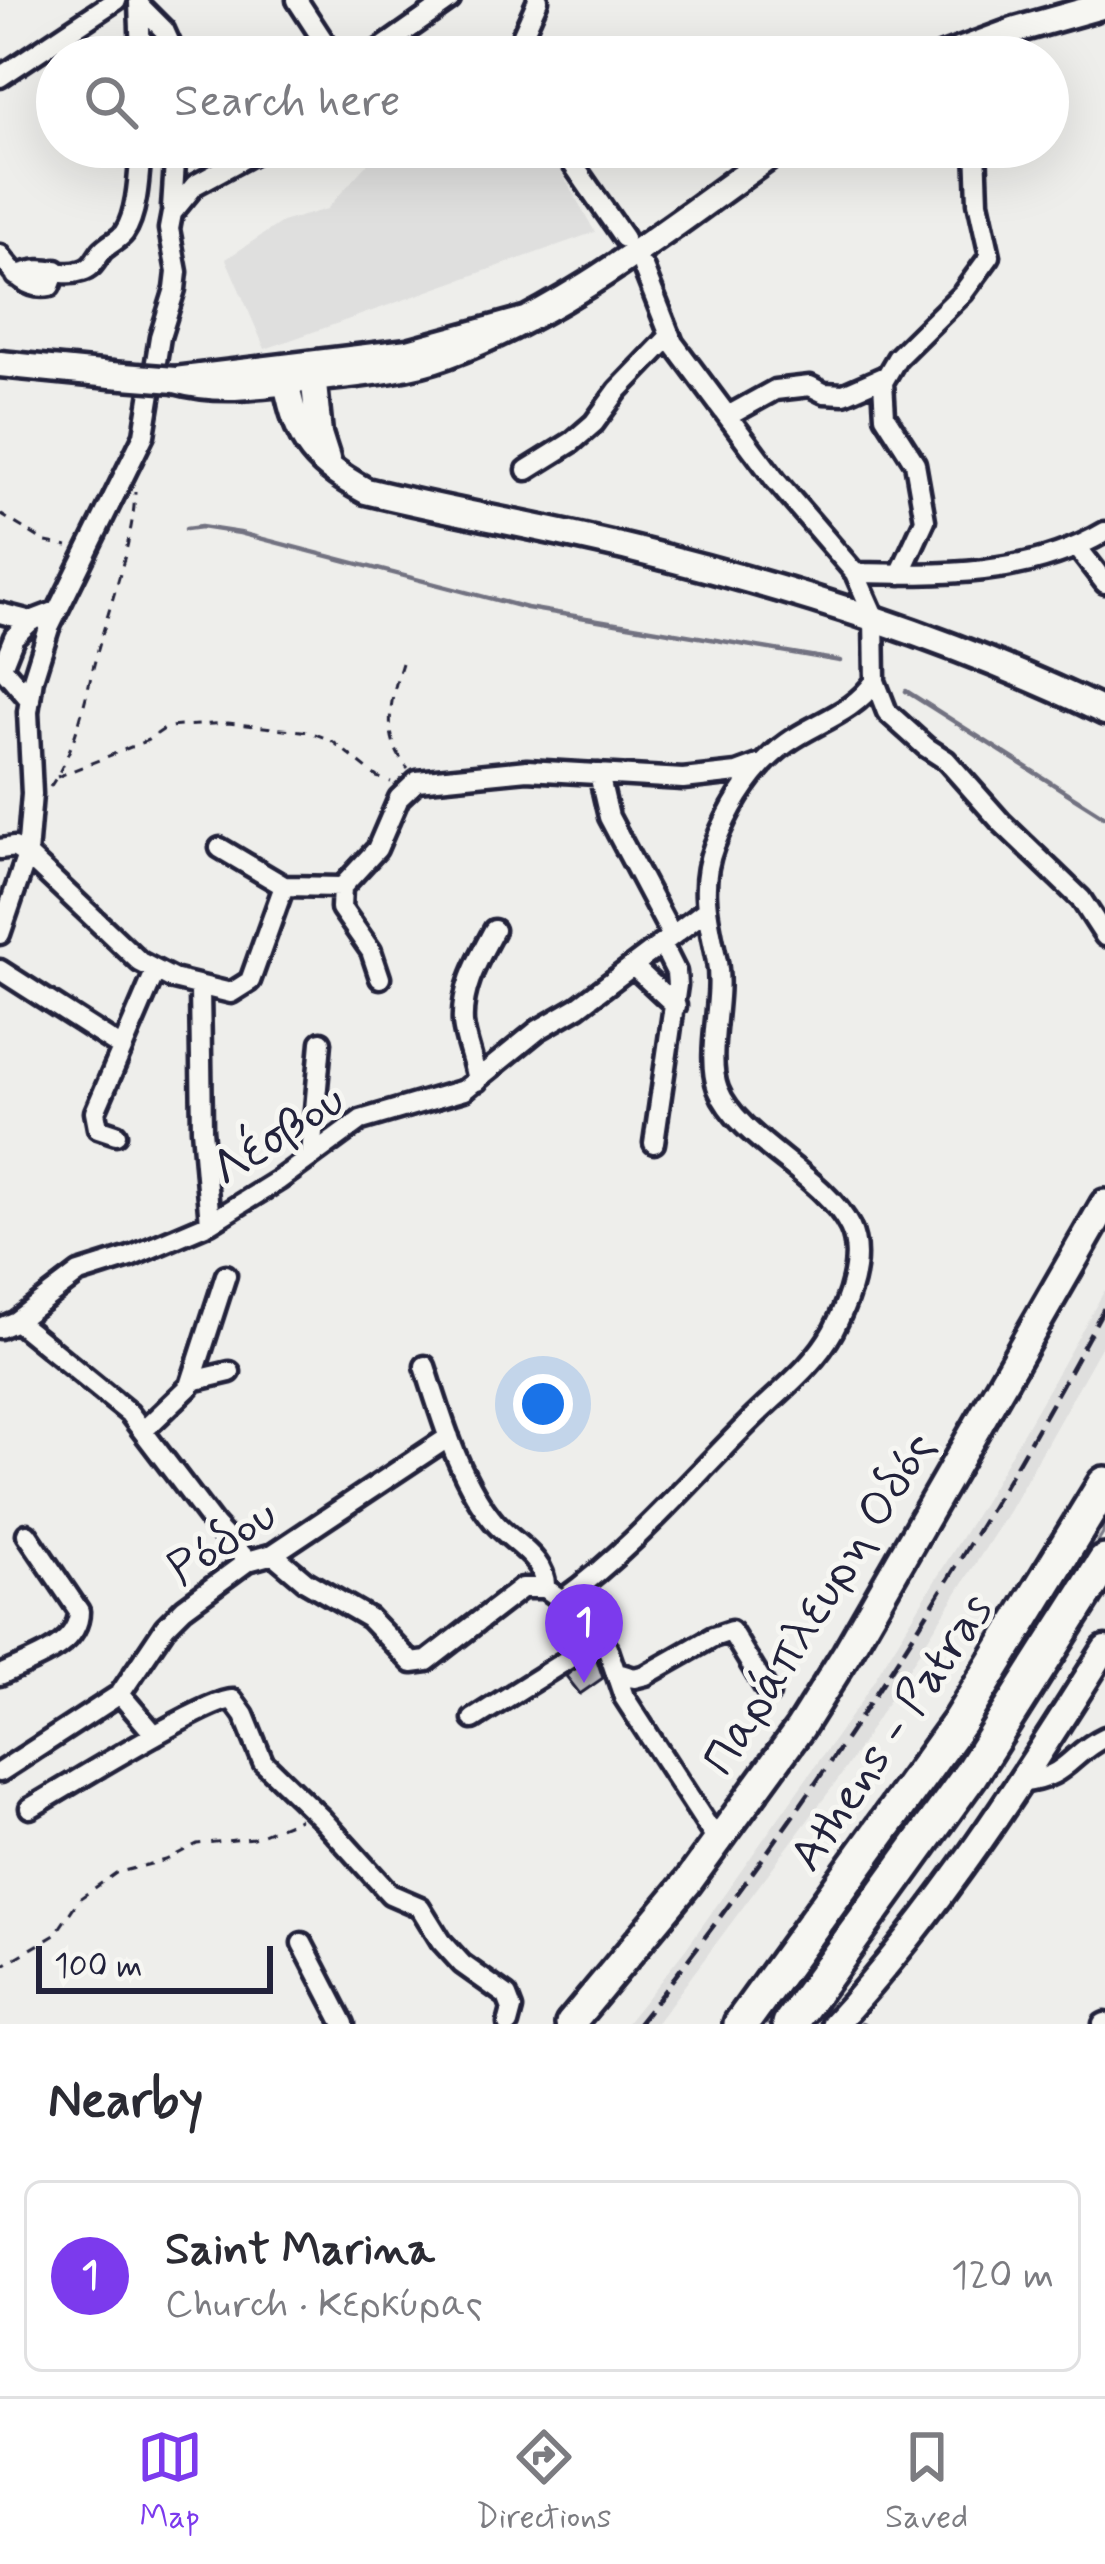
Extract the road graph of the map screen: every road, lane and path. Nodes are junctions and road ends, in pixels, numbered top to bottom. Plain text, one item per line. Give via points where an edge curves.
1 (116, 0) edge
2 (297, 0) edge
3 (450, 0) edge
4 (538, 0) edge
5 (140, 3) edge
6 (1105, 5) edge
7 (61, 36) edge
8 (141, 36) edge
9 (167, 36) edge
10 (320, 36) edge
11 (399, 36) edge
12 (523, 36) edge
13 (1017, 36) edge
14 (36, 52) edge
15 (0, 76) edge
16 (138, 168) edge
17 (175, 168) edge
18 (226, 168) edge
19 (576, 168) edge
20 (753, 168) edge
21 (977, 168) edge
22 (172, 213) junction
23 (624, 238) dead end
24 (0, 255) edge
25 (643, 267) dead end
26 (670, 335) junction
27 (0, 364) edge
28 (312, 372) junction
29 (285, 375) junction
30 (885, 376) junction
31 (728, 416) junction
32 (130, 469) junction
33 (526, 470) dead end
34 (332, 472) junction
35 (0, 514) edge
36 (1105, 532) edge
37 (1077, 547) junction
38 (86, 549) junction
39 (855, 573) junction
40 (900, 574) junction
41 (1105, 583) edge
42 (57, 611) junction
43 (0, 614) edge
44 (874, 616) junction
45 (31, 621) junction
46 (402, 663) dead end
47 (1, 666) edge
48 (875, 681) junction
49 (30, 700) junction
50 (1105, 712) edge
51 (766, 762) junction
52 (598, 774) junction
53 (57, 777) junction
54 (417, 782) junction
55 (31, 812) junction
56 (220, 848) dead end
57 (0, 849) edge
58 (27, 855) junction
59 (284, 886) junction
60 (342, 887) junction
61 (705, 911) junction
62 (494, 929) dead end
63 (0, 934) edge
64 (1105, 936) edge
65 (667, 940) junction
66 (633, 966) junction
67 (0, 970) edge
68 (155, 972) junction
69 (380, 978) dead end
70 (200, 988) junction
71 (676, 1006) junction
72 (321, 1042) dead end
73 (122, 1048) junction
74 (477, 1081) junction
75 (116, 1134) dead end
76 (654, 1143) dead end
77 (311, 1155) junction
78 (1105, 1204) edge
79 (210, 1222) junction
80 (226, 1275) dead end
81 (8, 1324) edge
82 (425, 1366) dead end
83 (230, 1372) dead end
84 (193, 1382) junction
85 (143, 1431) junction
86 (448, 1437) junction
87 (1105, 1484) edge
88 (27, 1534) dead end
89 (273, 1554) junction
90 (248, 1561) junction
91 (1105, 1562) edge
92 (554, 1594) junction
93 (582, 1639) junction
94 (1105, 1649) edge
95 (618, 1673) junction
96 (0, 1675) edge
97 (120, 1694) junction
98 (769, 1694) dead end
99 (473, 1719) dead end
100 (155, 1735) junction
101 (1104, 1736) edge
102 (0, 1772) edge
103 (1019, 1783) junction
104 (30, 1808) dead end
105 (318, 1816) junction
106 (718, 1842) junction
107 (302, 1943) dead end
108 (0, 1967) edge
109 (344, 2024) edge
110 (508, 2024) edge
111 (570, 2024) edge
112 (740, 2024) edge
113 (790, 2024) edge
114 (835, 2024) edge

1 - 7 street
2 - 10 street
3 - 11 street
4 - 12 street
5 - 8 street
5 - 9 street
6 - 13 street
14 - 15 street
16 - 24 street via 124,235 92,266 16,276
17 - 22 street
18 - 22 street via 195,185
19 - 23 street
20 - 28 street via 527,319 427,361
21 - 30 street via 990,256
22 - 32 street via 175,289 148,422
25 - 26 street
26 - 31 street
26 - 33 street via 594,423
27 - 29 street, bridge via 175,380
28 - 29 street
28 - 34 street
29 - 34 street via 299,430
30 - 31 street via 844,394 810,386 775,390
30 - 40 street via 885,416 915,463 925,520
31 - 39 street
32 - 38 street
32 - 53 path via 135,500 117,582
34 - 44 street via 366,491 636,550
35 - 38 path via 46,542
36 - 37 street
37 - 40 street via 992,569
37 - 41 street
38 - 42 street
39 - 40 street
39 - 44 street
42 - 45 street
42 - 49 street
43 - 45 street
44 - 48 street
44 - 50 street
45 - 47 street
46 - 54 path via 391,698 392,742
47 - 49 street
48 - 51 street via 865,696
48 - 64 street via 901,727 946,760 1081,899
49 - 55 street
51 - 52 street via 698,778
51 - 61 street via 715,844
52 - 54 street via 498,771
52 - 65 street via 609,817
53 - 54 path via 166,727 228,723 310,732 377,777
53 - 55 path
54 - 60 street via 399,798 377,849
55 - 58 street
56 - 59 street
57 - 58 street
58 - 63 street
58 - 68 street
59 - 60 street
59 - 70 street via 250,981 231,993
60 - 69 street via 341,908
61 - 65 street, Λέσβου
61 - 92 street via 717,962 718,1088 843,1216 856,1247 854,1275 814,1359 629,1546
62 - 74 street via 464,1002
65 - 66 street, Λέσβου
65 - 71 street
66 - 71 street
66 - 74 street, Λέσβου
67 - 73 street
68 - 70 street
68 - 73 street
70 - 79 street
71 - 76 street
72 - 77 street
73 - 75 street via 95,1112 98,1128
74 - 77 street, Λέσβου via 361,1120
77 - 79 street, Λέσβου
78 - 106 main road, Παράπλευρη Οδός via 847,1654
79 - 81 street, Λέσβου via 80,1274
80 - 84 street
81 - 85 street via 104,1390
82 - 86 street
83 - 84 street
84 - 85 street
85 - 90 street
86 - 89 street, Ρόδου
86 - 92 street via 491,1518 542,1566
87 - 112 highway, Athens - Patras via 959,1722
88 - 96 street via 79,1622 58,1646
89 - 90 street, Ρόδου
89 - 92 street via 368,1618 412,1664 427,1661 522,1588
90 - 97 street, Ρόδου via 184,1607
91 - 113 highway, Athens - Patras via 970,1775
92 - 93 street
93 - 95 street via 607,1647
93 - 99 street via 570,1658
94 - 103 street
95 - 98 street via 646,1675 726,1630
95 - 106 street via 624,1697
97 - 100 street
97 - 102 street, Ρόδου
100 - 104 street
100 - 105 street via 228,1697 244,1714 263,1762
101 - 103 street via 1059,1774
103 - 114 street
105 - 108 path via 253,1838 197,1844 116,1874 79,1899 55,1935
105 - 110 street via 390,1894 421,1907 462,1964 507,1996
106 - 111 main road, Παράπλευρη Οδός
107 - 109 street

